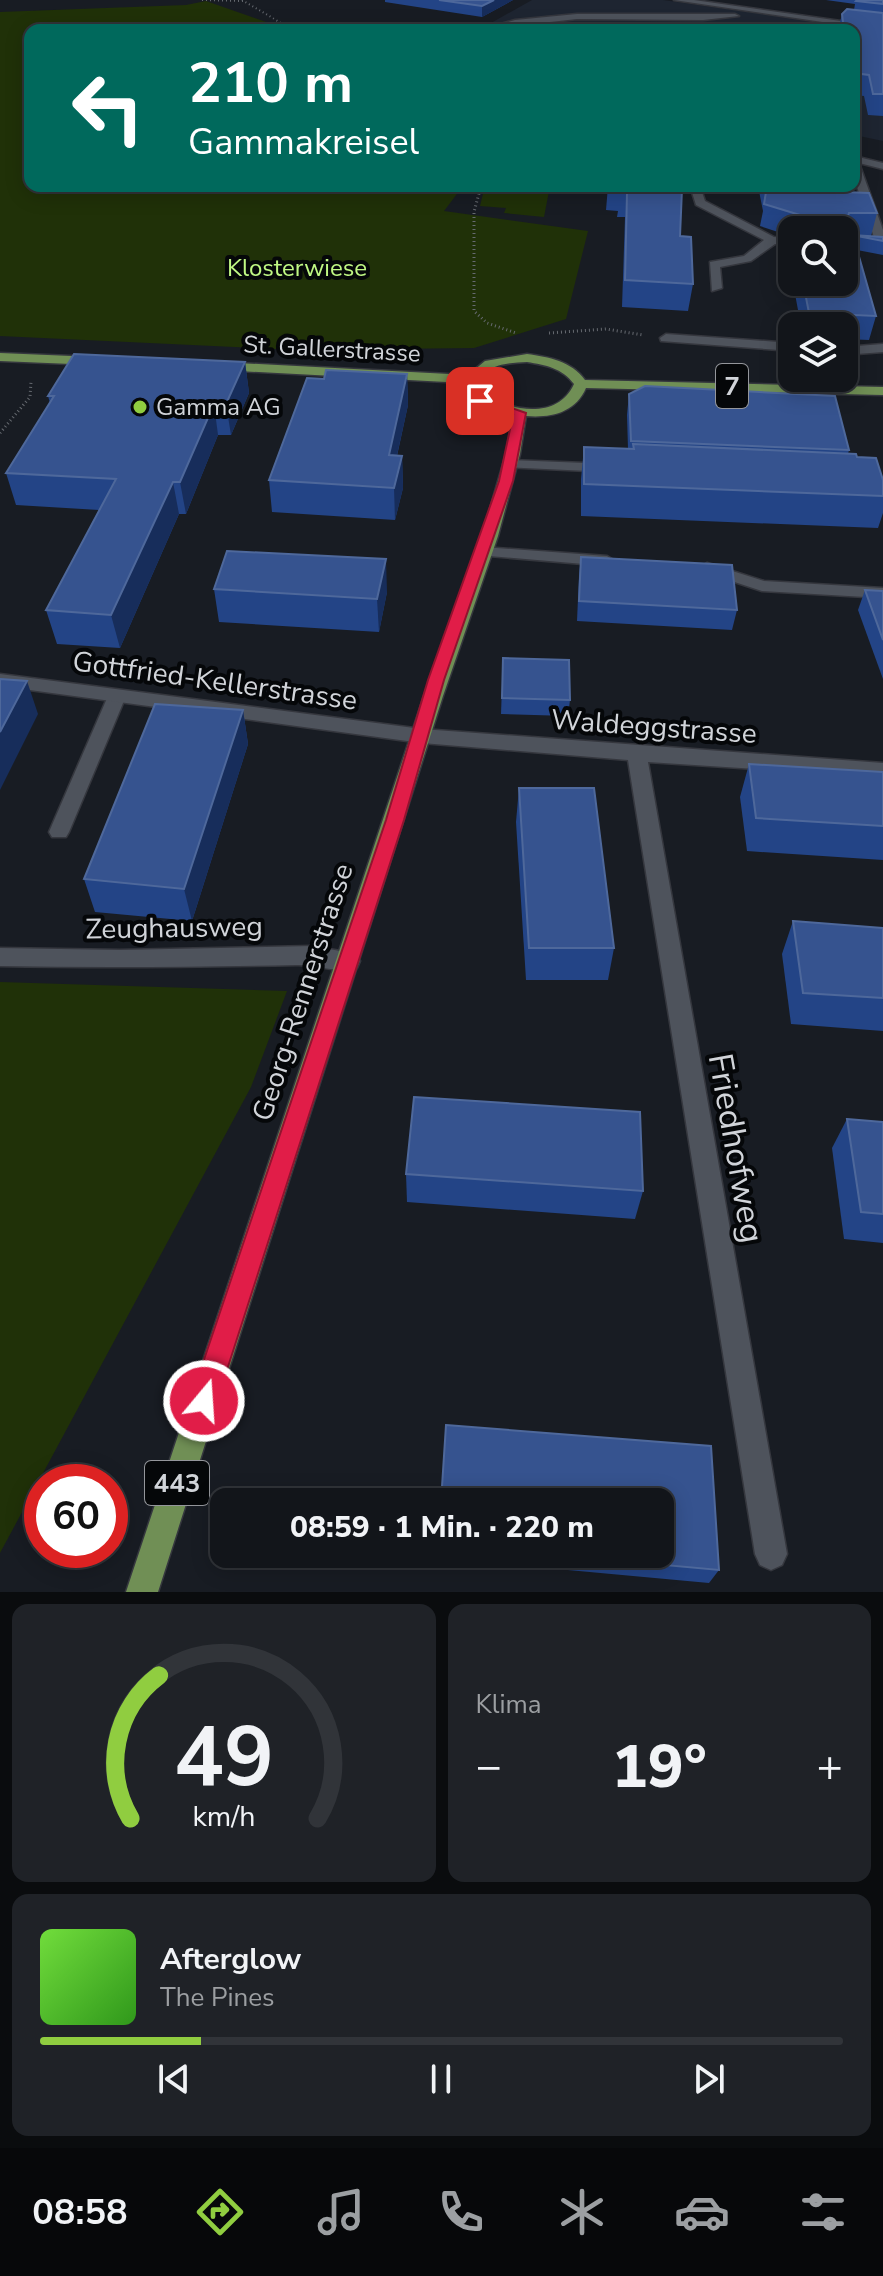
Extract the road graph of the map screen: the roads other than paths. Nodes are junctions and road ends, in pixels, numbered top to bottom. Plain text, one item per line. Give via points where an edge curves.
1 (678, 0) edge
2 (739, 13) junction
3 (509, 24) edge
4 (838, 24) edge
5 (860, 26) edge
6 (883, 29) edge
7 (860, 162) edge
8 (883, 166) edge
9 (860, 182) edge
10 (697, 192) edge
11 (772, 240) junction
12 (778, 240) edge
13 (878, 244) edge
14 (716, 288) dead end
15 (666, 338) road end
16 (778, 346) edge
17 (883, 348) edge
18 (858, 350) edge
19 (0, 357) edge
20 (114, 361) edge
21 (206, 365) edge
22 (471, 379) junction
23 (581, 384) junction
24 (883, 391) edge
25 (520, 413) junction
26 (510, 464) junction
27 (630, 469) edge
28 (483, 552) junction
29 (621, 562) edge
30 (683, 566) edge
31 (883, 593) edge
32 (0, 680) edge
33 (117, 696) junction
34 (422, 736) junction
35 (637, 754) junction
36 (883, 770) edge
37 (59, 832) dead end
38 (0, 957) edge
39 (349, 961) junction
40 (771, 1554) dead end
41 (142, 1592) edge

1 - 2 street
2 - 3 street via 562,17
2 - 4 street
5 - 6 street
7 - 8 street
9 - 13 street
10 - 11 street via 700,203
11 - 12 street
11 - 14 street via 747,259 714,264
15 - 16 street
17 - 18 street
19 - 20 main road
21 - 22 main road, St. Gallerstrasse
22 - 23 main road via 490,363 527,358 563,366
22 - 25 main road via 471,390 480,401
23 - 24 main road, 7
23 - 25 main road via 571,402
25 - 26 main road, Georg-Rennerstrasse
26 - 27 street
26 - 28 main road, Georg-Rennerstrasse
28 - 29 street
28 - 34 main road, Georg-Rennerstrasse via 436,680
30 - 31 street via 714,568 762,586
32 - 33 street, Gottfried-Kellerstrasse
33 - 34 street, Gottfried-Kellerstrasse
33 - 37 street
34 - 35 street, Waldeggstrasse
34 - 39 main road, Georg-Rennerstrasse
35 - 36 street, Waldeggstrasse
35 - 40 street, Friedhofweg
38 - 39 street, Zeughausweg via 312,955
39 - 41 main road, Georg-Rennerstrasse / 443

